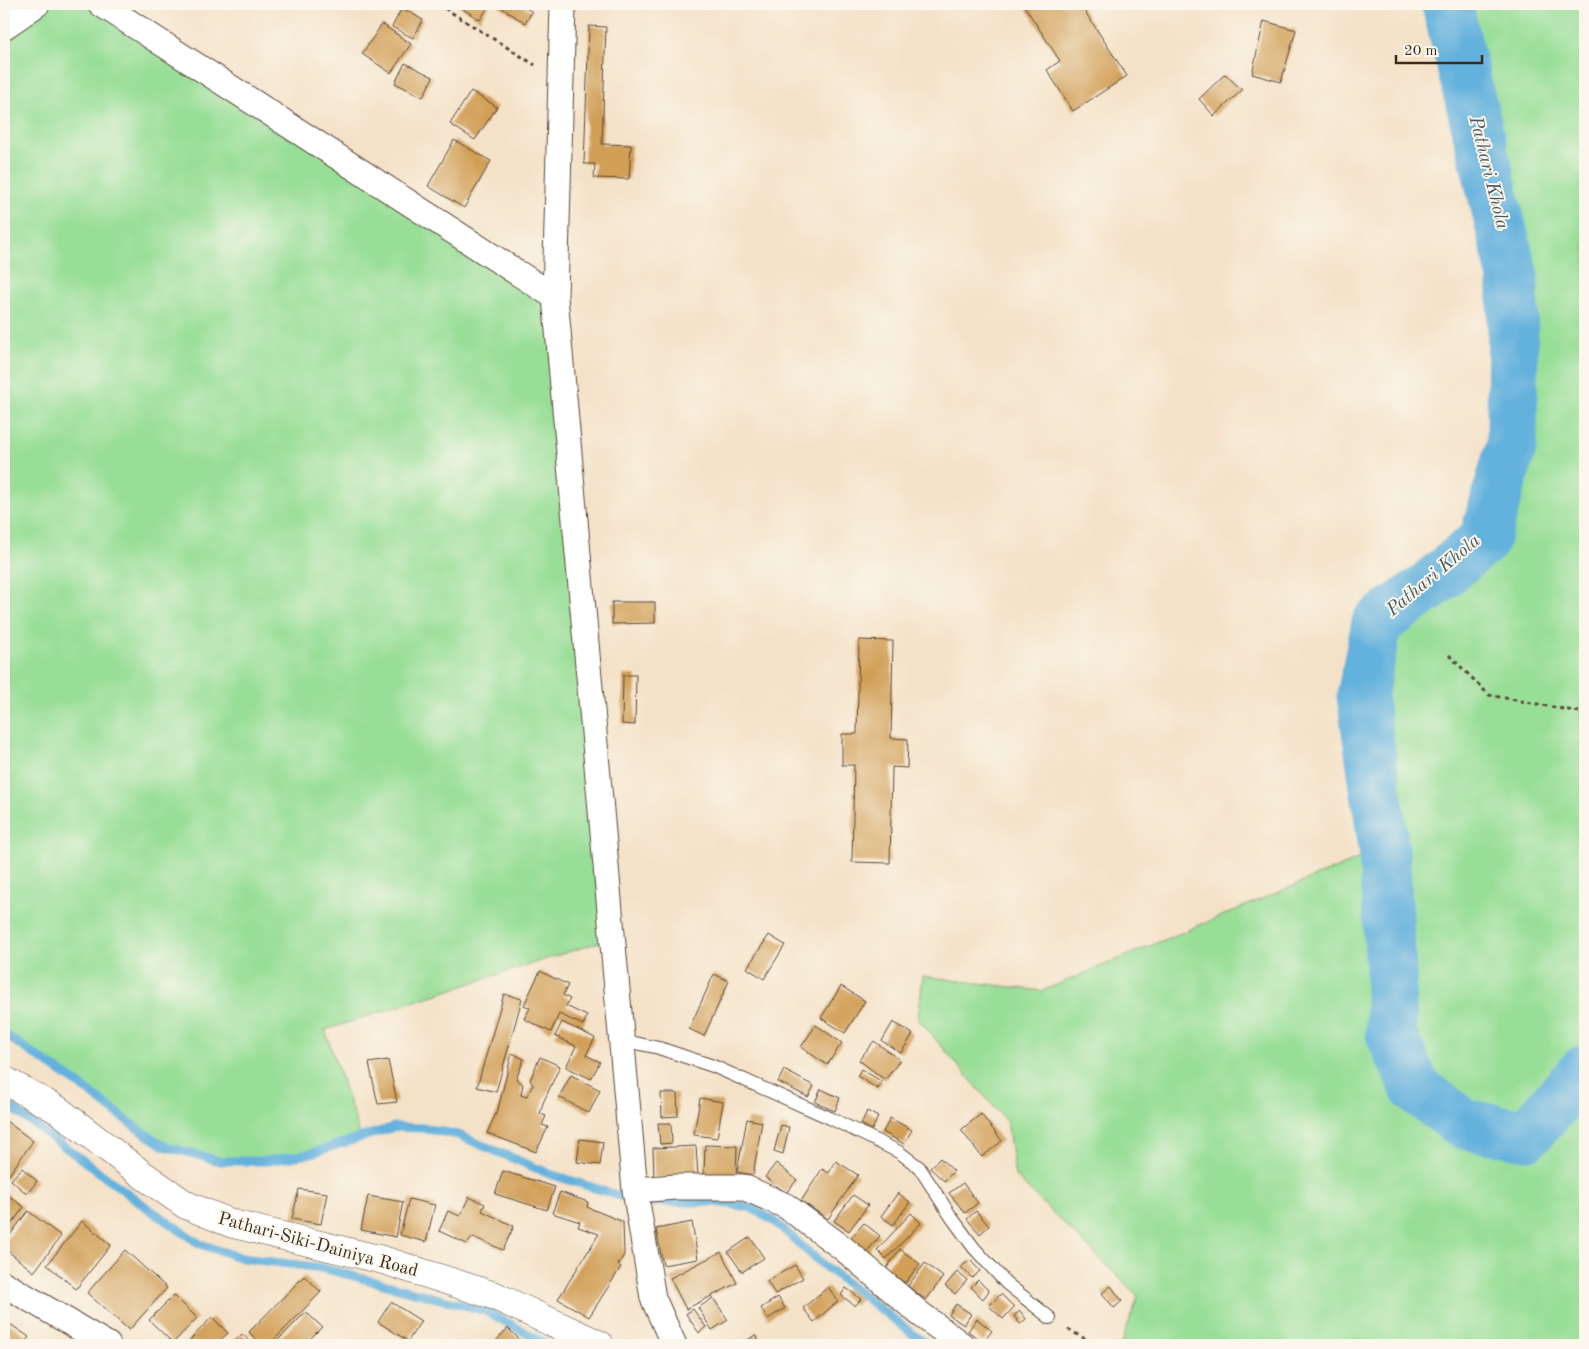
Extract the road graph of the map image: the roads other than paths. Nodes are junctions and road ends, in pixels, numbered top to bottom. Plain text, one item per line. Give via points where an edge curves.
1 (37, 4) edge
2 (101, 4) edge
3 (563, 4) edge
4 (4, 27) edge
5 (556, 297) junction
6 (621, 1040) junction
7 (4, 1080) edge
8 (635, 1190) junction
9 (4, 1284) edge
10 (1050, 1318) road end
11 (108, 1345) edge
12 (600, 1345) edge
13 (674, 1345) edge
14 (962, 1345) edge

1 - 4 street
2 - 5 street
3 - 5 street
5 - 6 street
6 - 8 street
6 - 10 lane via 659,1048 713,1066 899,1152 919,1167 969,1241 1006,1283
7 - 12 main road, Pathari-Siki-Dainiya Road via 58,1110 186,1205 233,1224 383,1260 495,1296
8 - 13 street via 653,1298
8 - 14 street via 743,1187 786,1206
9 - 11 street

